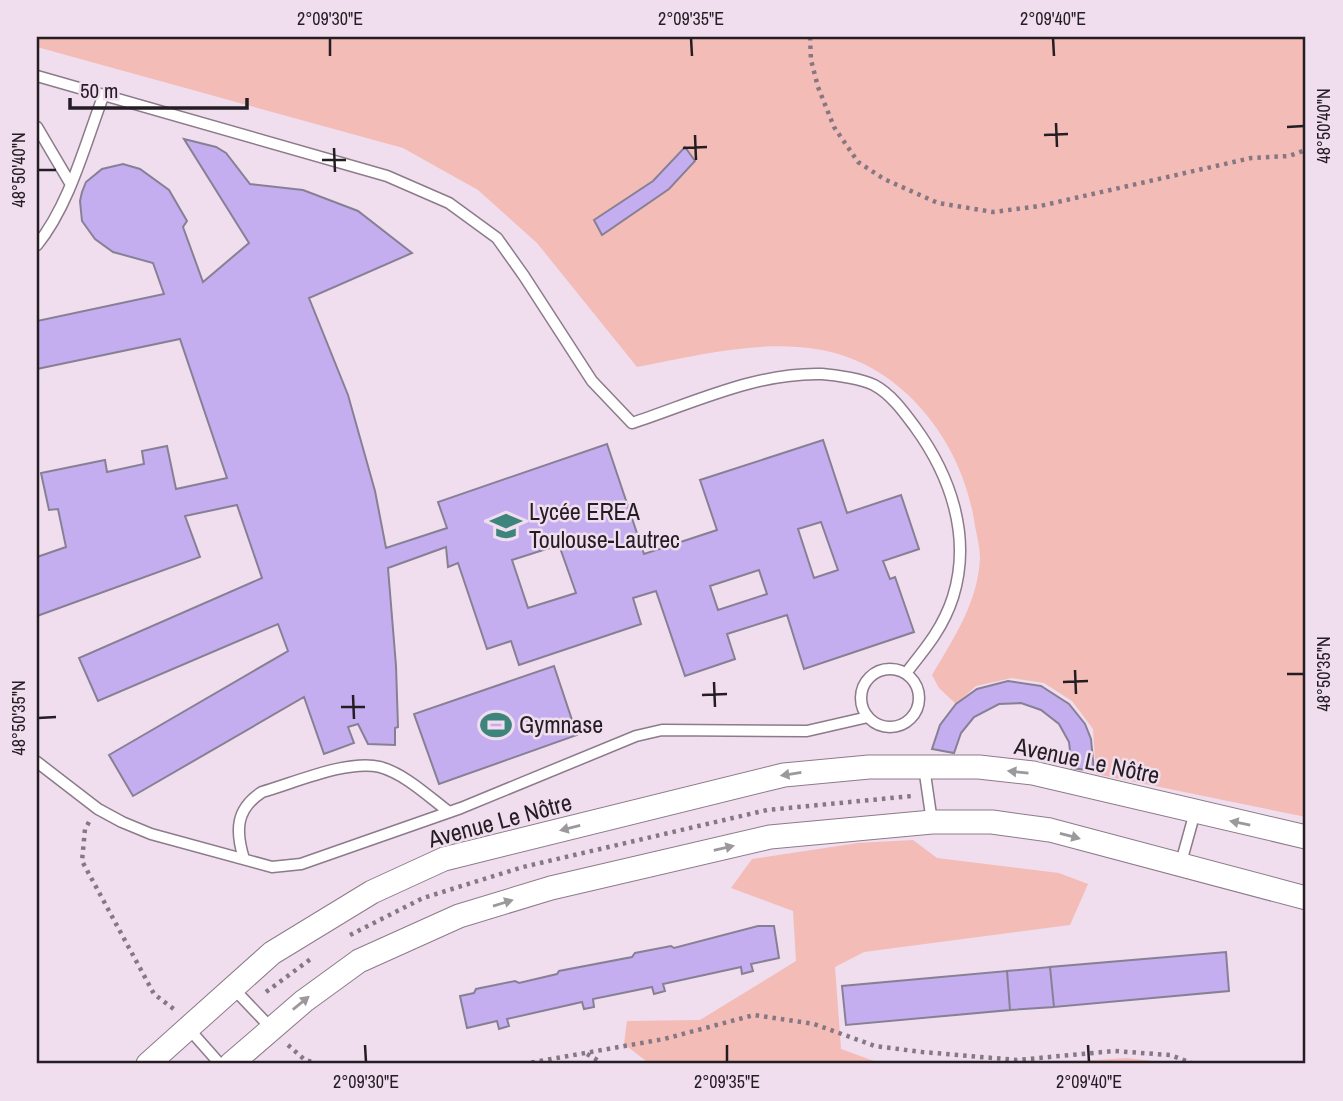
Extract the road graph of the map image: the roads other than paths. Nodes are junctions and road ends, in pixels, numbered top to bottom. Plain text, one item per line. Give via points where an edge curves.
1 (37, 76) edge
2 (104, 94) junction
3 (37, 127) edge
4 (70, 183) junction
5 (37, 246) edge
6 (906, 673) junction
7 (867, 716) junction
8 (37, 762) edge
9 (924, 767) junction
10 (1195, 811) junction
11 (449, 812) junction
12 (932, 822) junction
13 (1306, 837) edge
14 (244, 859) junction
15 (1180, 866) junction
16 (1306, 898) edge
17 (233, 988) junction
18 (189, 1028) junction
19 (272, 1029) junction
20 (148, 1064) edge
21 (220, 1064) edge
22 (231, 1064) edge

1 - 2 lane
2 - 4 lane
2 - 6 lane via 387,176 449,203 497,239 592,382 632,423 765,378 823,374 873,385 903,409 937,457 951,488 959,526 954,594 939,634
3 - 4 lane
4 - 5 lane
6 - 7 lane via 888,668 872,675 862,691
6 - 7 lane via 914,680 920,699 913,717 905,724 885,727
7 - 11 lane via 807,731 662,730 636,736
8 - 14 lane via 98,809 151,834
10 -> 9 street, Avenue Le Nôtre via 1033,774
9 - 12 lane
9 -> 17 street, Avenue Le Nôtre via 869,766 784,775 444,859 372,892 272,953
13 -> 10 street, Avenue Le Nôtre
10 - 15 lane
11 - 14 lane via 301,864 272,867
11 - 14 lane via 382,767 359,764 251,799 237,827
12 -> 15 street via 992,822 1049,830
19 -> 12 street via 359,961 459,916 551,888 771,837
15 - 16 street
17 - 18 street, Avenue Le Nôtre
17 - 19 lane
18 - 20 street, Avenue Le Nôtre
18 - 21 lane
19 - 22 street

